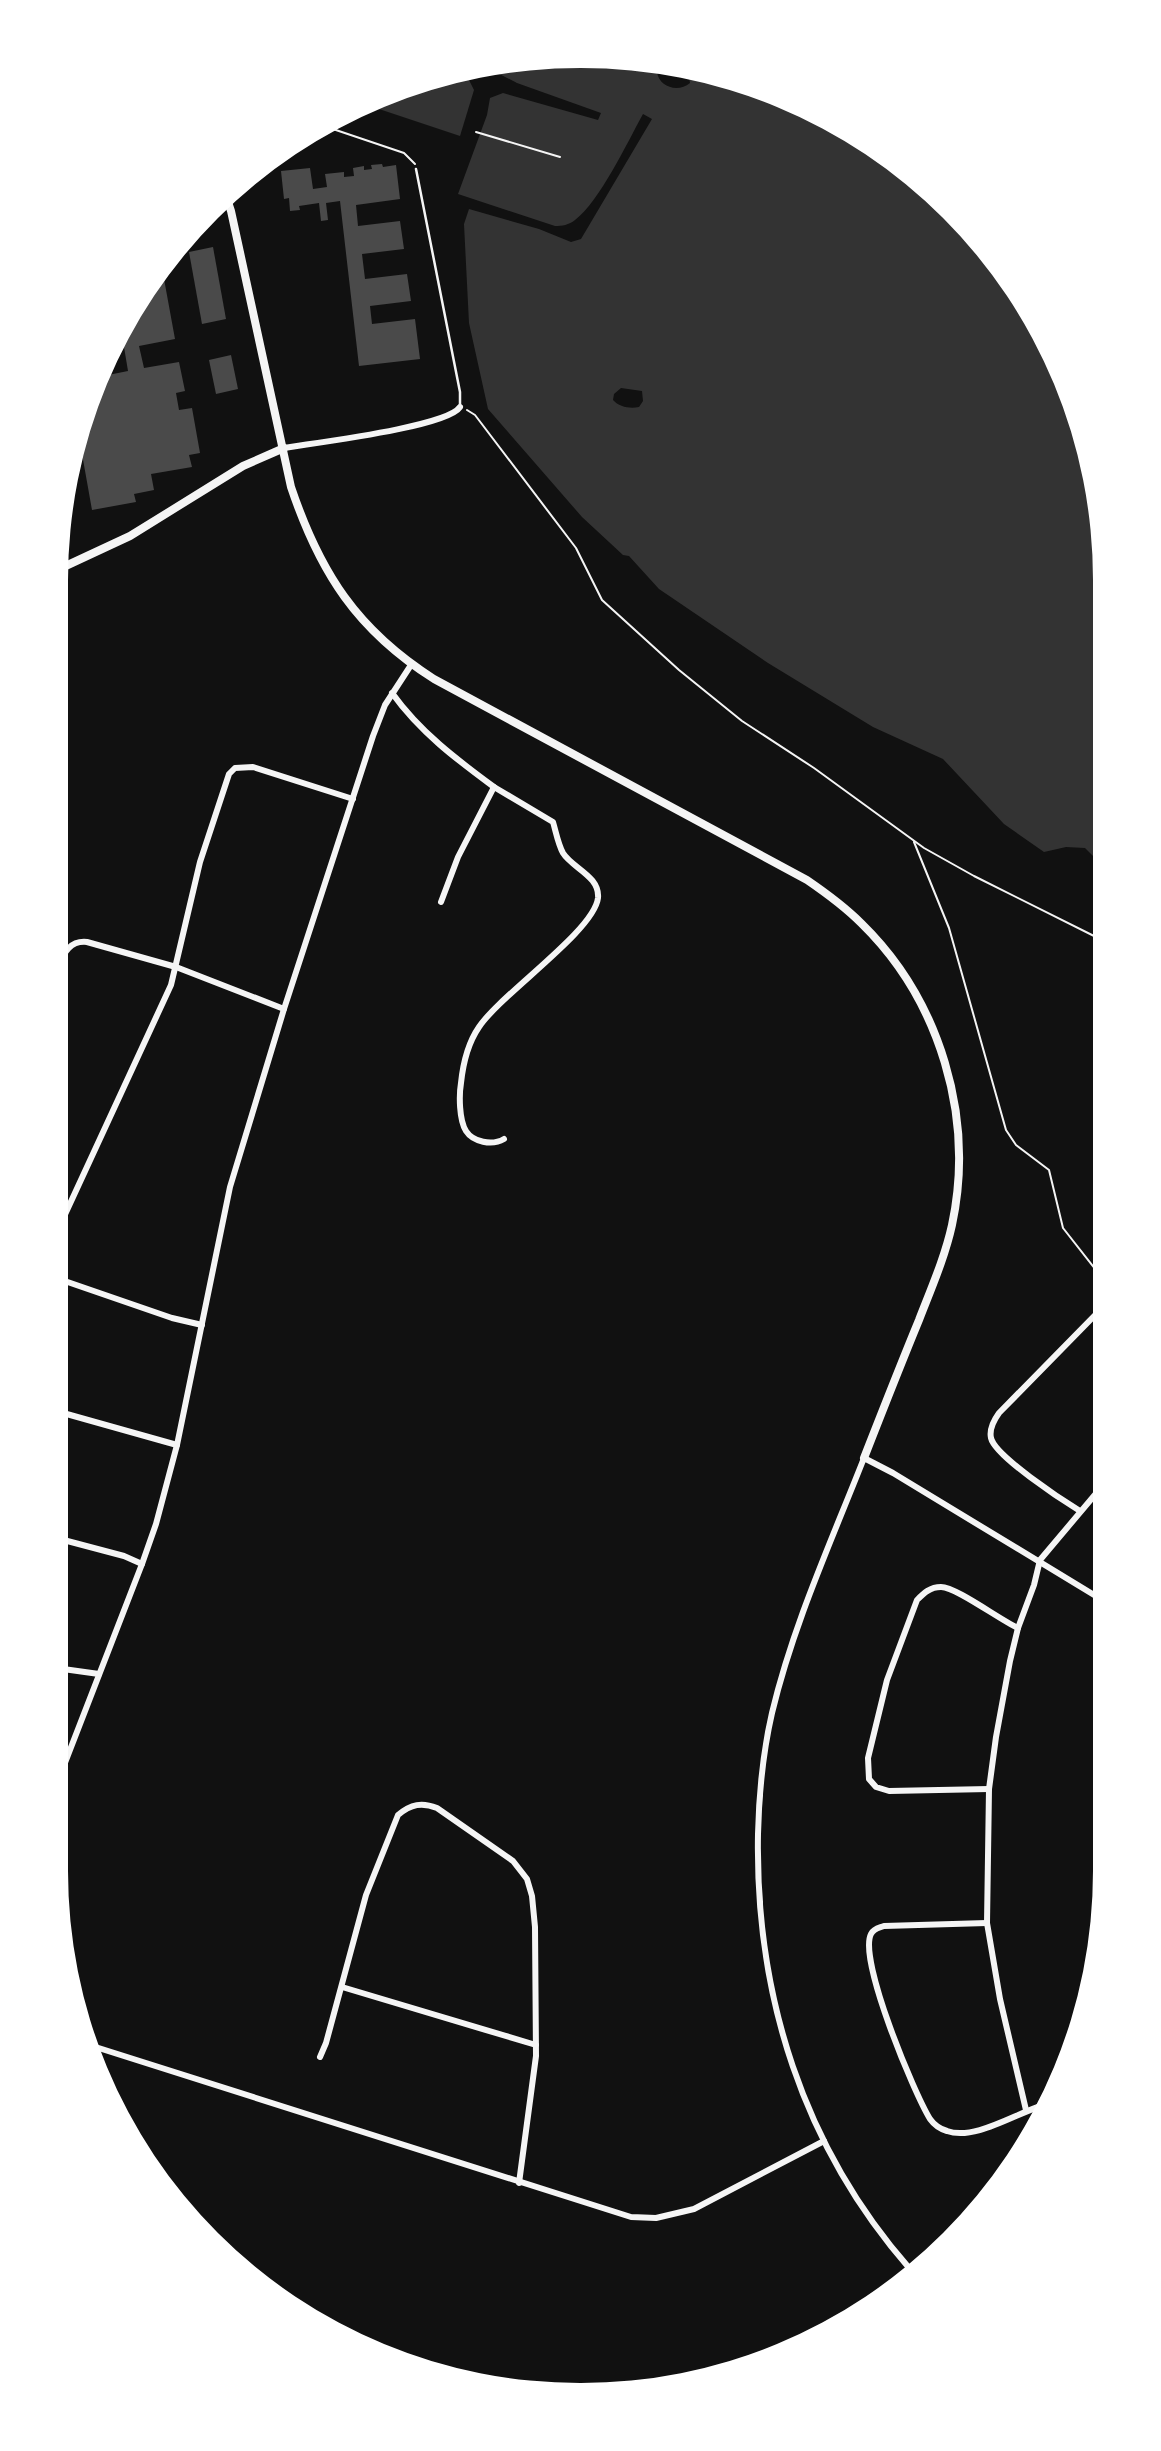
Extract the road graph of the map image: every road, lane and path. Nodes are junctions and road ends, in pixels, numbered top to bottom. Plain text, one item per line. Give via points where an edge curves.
1 (337, 130) edge
2 (476, 131) dead end
3 (560, 158) dead end
4 (416, 169) joint
5 (230, 207) edge
6 (460, 407) junction
7 (284, 448) junction
8 (68, 565) edge
9 (411, 664) junction
10 (392, 693) junction
11 (494, 787) junction
12 (353, 799) junction
13 (914, 841) junction
14 (441, 902) dead end
15 (1093, 936) edge
16 (68, 948) edge
17 (176, 967) junction
18 (284, 1009) junction
19 (504, 1139) dead end
20 (68, 1208) edge
21 (1093, 1266) edge
22 (68, 1282) edge
23 (1093, 1317) edge
24 (202, 1325) junction
25 (68, 1413) edge
26 (177, 1445) junction
27 (864, 1458) junction
28 (1093, 1496) edge
29 (1080, 1511) junction
30 (68, 1541) edge
31 (1040, 1560) junction
32 (142, 1564) junction
33 (1093, 1594) edge
34 (1018, 1628) junction
35 (68, 1670) edge
36 (99, 1674) junction
37 (68, 1755) edge
38 (989, 1789) junction
39 (987, 1923) junction
40 (342, 1987) junction
41 (536, 2045) junction
42 (100, 2049) edge
43 (320, 2057) dead end
44 (1034, 2108) edge
45 (1026, 2110) junction
46 (824, 2141) junction
47 (519, 2183) junction
48 (907, 2265) edge

1 - 4 path via 404,153
2 - 3 path
4 - 6 lane
5 - 7 street
6 - 7 street via 450,415 402,428
6 - 13 path via 475,415 549,510 607,605 733,714
7 - 8 street via 243,466 130,536
7 - 9 street via 291,487 321,560 359,617
9 - 10 street
9 - 27 street via 807,880 861,922 918,998 935,1034 954,1100 958,1179 952,1226 935,1278
10 - 11 street via 410,719
10 - 12 street
11 - 14 street
11 - 19 street via 553,822 563,852 589,877 598,897 580,927 479,1026 470,1044 460,1092 463,1126 484,1142
12 - 17 street via 253,767 236,768 229,774 200,862
12 - 18 street
13 - 15 path
13 - 21 path via 949,928 1006,1130 1016,1145 1049,1170 1060,1223
16 - 17 street via 80,941
17 - 18 street
17 - 20 street via 159,1014
18 - 24 street via 230,1187
22 - 24 street
23 - 29 street via 999,1413 991,1431 991,1441 1004,1455
24 - 26 street
25 - 26 street
26 - 32 street
27 - 31 street
27 - 46 street via 781,1678 759,1808 759,1899 769,1980 787,2051
28 - 29 street
29 - 31 street
30 - 32 street
31 - 33 street
31 - 34 street
32 - 36 street
34 - 38 street
34 - 38 street via 950,1589 928,1590 917,1600 887,1680 868,1758 869,1779 889,1791
35 - 36 street
36 - 37 street
38 - 39 street
39 - 45 street
39 - 45 street via 874,1929 869,1946 874,1981 904,2064 938,2128 965,2133
40 - 41 street
40 - 41 street via 366,1895 398,1815 416,1805 429,1805 513,1861 527,1878 534,1905
40 - 43 street
41 - 47 street
42 - 47 street
44 - 45 street
46 - 47 street via 694,2209 656,2218 619,2215
46 - 48 street via 861,2205

